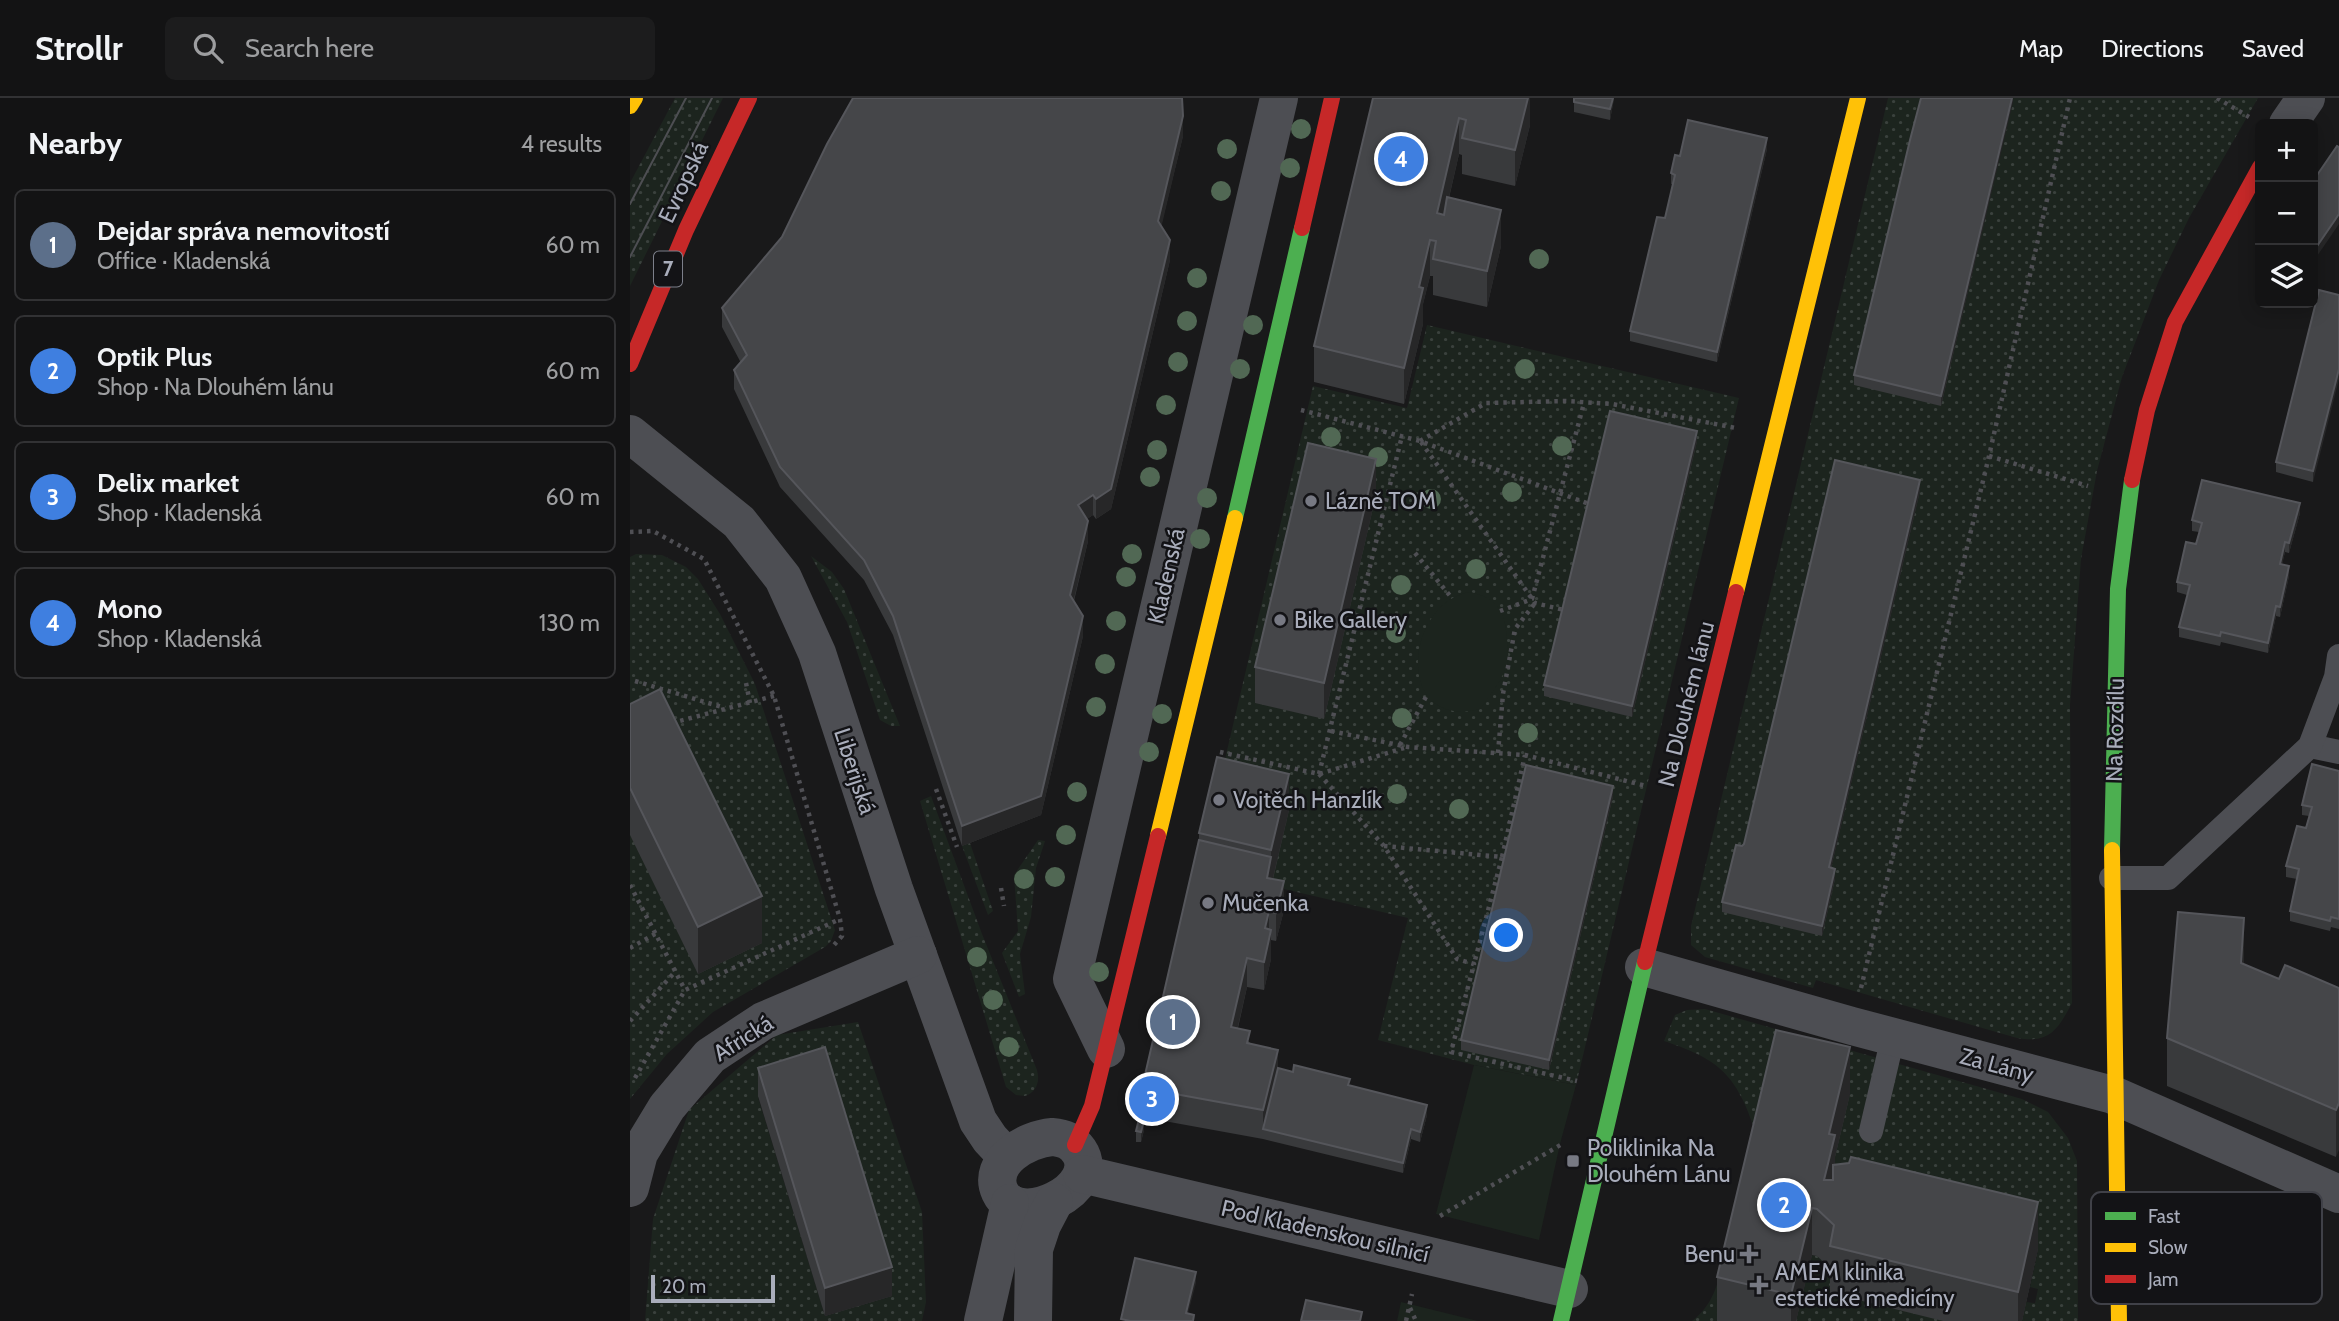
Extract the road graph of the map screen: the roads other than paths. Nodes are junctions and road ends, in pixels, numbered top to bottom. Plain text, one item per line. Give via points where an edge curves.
1 (635, 98) edge
2 (749, 98) edge
3 (1279, 98) edge
4 (1332, 98) edge
5 (1858, 98) edge
6 (2306, 98) edge
7 (630, 106) edge
8 (2275, 119) edge
9 (2255, 176) edge
10 (630, 364) edge
11 (630, 435) edge
12 (2339, 656) edge
13 (2310, 746) junction
14 (2339, 752) edge
15 (2111, 878) junction
16 (918, 955) junction
17 (1644, 967) junction
18 (1893, 1037) junction
19 (1106, 1049) junction
20 (2113, 1095) junction
21 (1871, 1131) dead end
22 (1007, 1157) junction
23 (1078, 1160) junction
24 (630, 1188) edge
25 (2116, 1192) edge
26 (2339, 1194) edge
27 (1054, 1202) junction
28 (1010, 1203) junction
29 (1565, 1305) edge
30 (983, 1321) edge
31 (1034, 1321) edge

1 - 7 street
2 - 10 street, Evropská / 7 via 704,187
3 - 19 street, Kladenská via 1072,979
4 - 19 street
5 - 17 street, Na Dlouhém lánu
6 - 8 street
9 - 15 street, Na Rozdílu via 2175,322 2147,410 2129,497 2118,589
11 - 16 street, Liberijská via 739,522 783,578 817,653
12 - 13 lane via 2336,677
13 - 14 lane
13 - 15 lane via 2168,878
15 - 20 street, Na Rozdílu
16 - 22 street, Liberijská via 978,1121
16 - 24 street, Africká via 763,1021 710,1056 667,1107 639,1153
17 - 18 street, Za Lány
17 - 29 street, Na Dlouhém lánu
18 - 20 street, Za Lány
18 - 21 lane
19 - 23 street
20 - 25 street, Na Rozdílu
20 - 26 street, Za Lány
22 - 23 street via 1042,1138 1062,1138
22 - 28 street via 997,1181
23 - 27 street via 1069,1192
23 - 29 street, Pod Kladenskou silnicí
27 - 28 street via 1028,1208
27 - 31 street via 1034,1249
28 - 30 street

